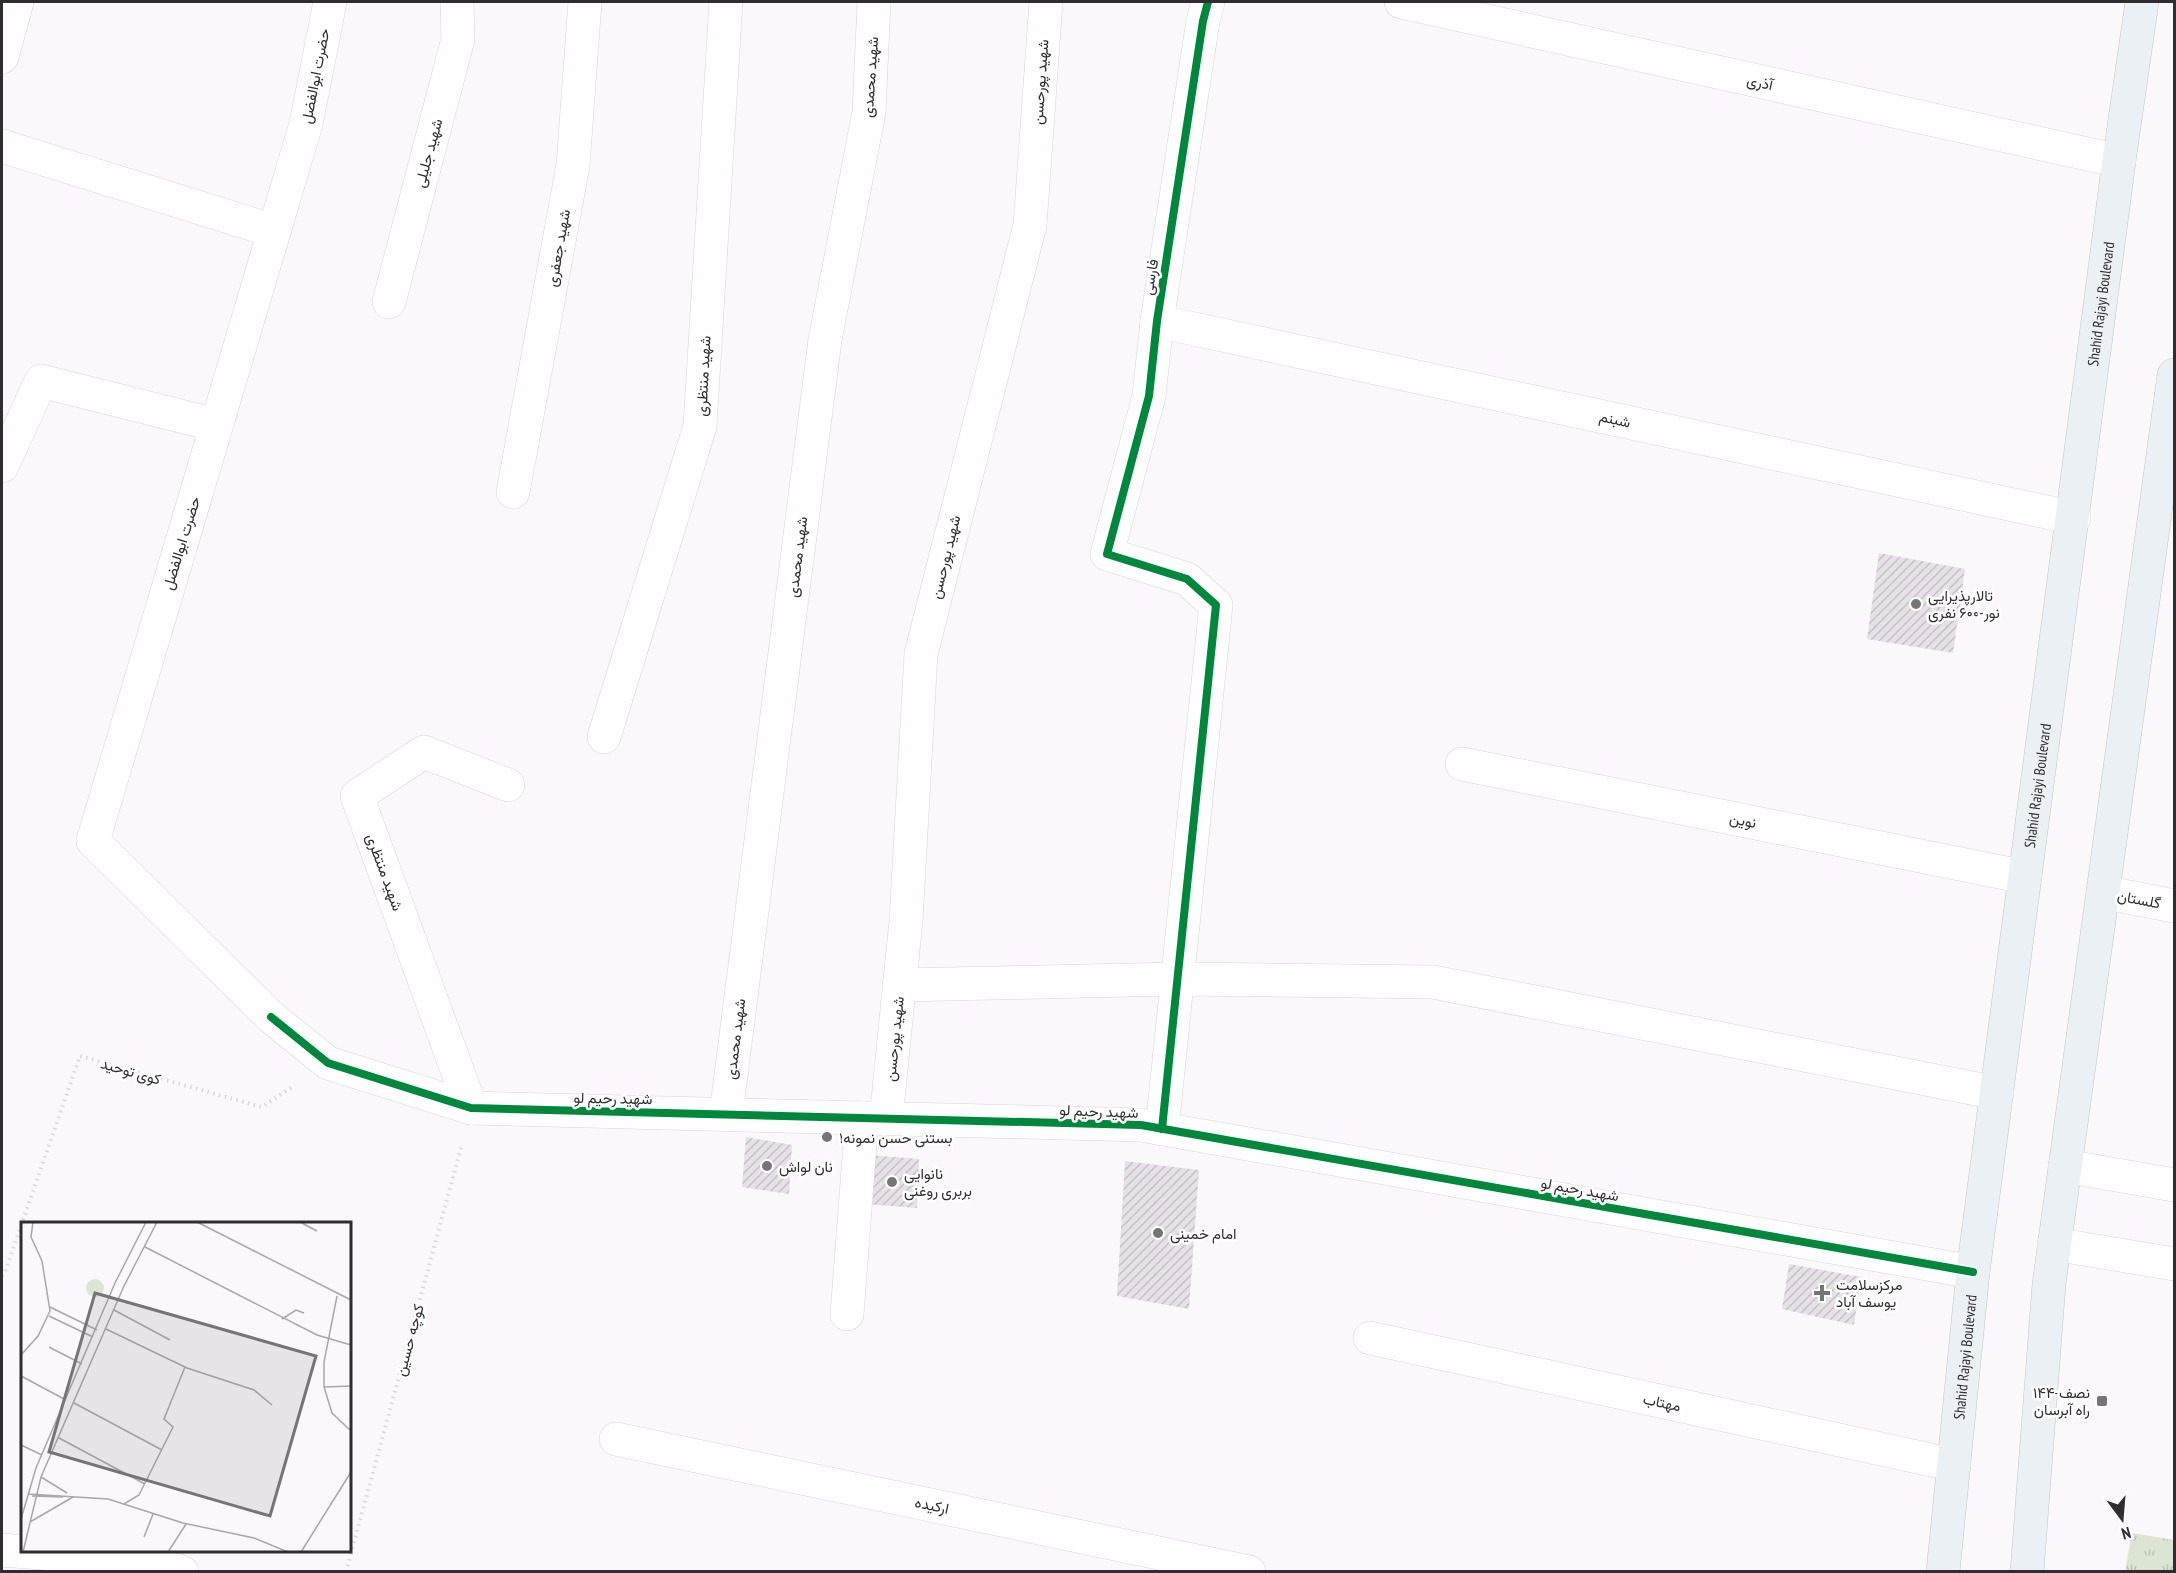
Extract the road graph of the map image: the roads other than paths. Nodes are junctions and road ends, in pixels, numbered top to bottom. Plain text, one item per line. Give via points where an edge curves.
1 (17, 2) edge
2 (330, 2) edge
3 (457, 2) edge
4 (585, 2) edge
5 (726, 2) edge
6 (874, 2) edge
7 (1046, 2) edge
8 (1208, 2) edge
9 (1401, 2) edge
10 (2142, 2) edge
11 (2, 57) edge
12 (2, 146) edge
13 (2119, 161) junction
14 (274, 231) junction
15 (389, 302) dead end
16 (1157, 321) junction
17 (2175, 375) edge
18 (216, 425) junction
19 (2, 466) edge
20 (513, 492) dead end
21 (2073, 518) junction
22 (2164, 530) edge
23 (604, 737) dead end
24 (1462, 764) dead end
25 (508, 785) dead end
26 (2025, 877) junction
27 (2103, 892) junction
28 (2175, 906) edge
29 (1178, 979) junction
30 (899, 985) junction
31 (271, 1017) joint
32 (1997, 1093) junction
33 (471, 1108) junction
34 (726, 1114) junction
35 (874, 1119) junction
36 (1162, 1129) junction
37 (2065, 1166) junction
38 (2175, 1185) edge
39 (2054, 1244) junction
40 (2175, 1264) edge
41 (1973, 1272) junction
42 (847, 1314) dead end
43 (1370, 1338) dead end
44 (616, 1439) dead end
45 (1954, 1465) junction
46 (2, 1550) edge
47 (21, 1551) edge
48 (27, 1552) edge
49 (182, 1572) edge
50 (1249, 1572) edge
51 (1943, 1572) edge
52 (2027, 1572) edge

1 - 11 street
2 - 14 street, حضرت ابوالفضل via 306,124
3 - 15 street, شهید جلیلی via 458,39
4 - 20 street, شهید جعفری via 573,165
5 - 23 street, شهید منتظری via 700,426
6 - 34 street, شهید محمدی via 869,112 825,340
7 - 30 street, شهید پورحسن via 1030,225 921,654
8 - 16 street, فارسی
9 - 13 street, آذری
10 - 13 highway, Shahid Rajayi Boulevard
12 - 14 street
13 - 21 highway, Shahid Rajayi Boulevard
14 - 18 street, حضرت ابوالفضل
16 - 21 street, شبنم
16 - 29 street, فارسی via 1149,396 1107,554 1187,579 1216,605
17 - 22 highway
18 - 19 street via 41,381
18 - 31 street, حضرت ابوالفضل via 93,841
21 - 26 highway, Shahid Rajayi Boulevard
22 - 27 highway
24 - 26 street, نوین
25 - 33 street, شهید منتظری via 424,752 357,796
26 - 32 highway, Shahid Rajayi Boulevard
27 - 28 street, گلستان
27 - 37 highway
29 - 30 street
29 - 32 street via 1433,982
29 - 36 street
30 - 35 street, شهید پورحسن
31 - 33 street, شهید رحیم لو via 328,1063
32 - 41 highway, Shahid Rajayi Boulevard
33 - 34 street, شهید رحیم لو
34 - 35 street, شهید رحیم لو
35 - 36 street, شهید رحیم لو via 1141,1125
35 - 42 street, شهید پورحسن
36 - 41 street, شهید رحیم لو
37 - 38 street
37 - 39 highway
39 - 40 street
39 - 52 highway
41 - 45 highway, Shahid Rajayi Boulevard
43 - 45 street, مهتاب
44 - 50 street, ارکیده
45 - 51 highway, Shahid Rajayi Boulevard
46 - 47 street
48 - 49 street via 142,1561

